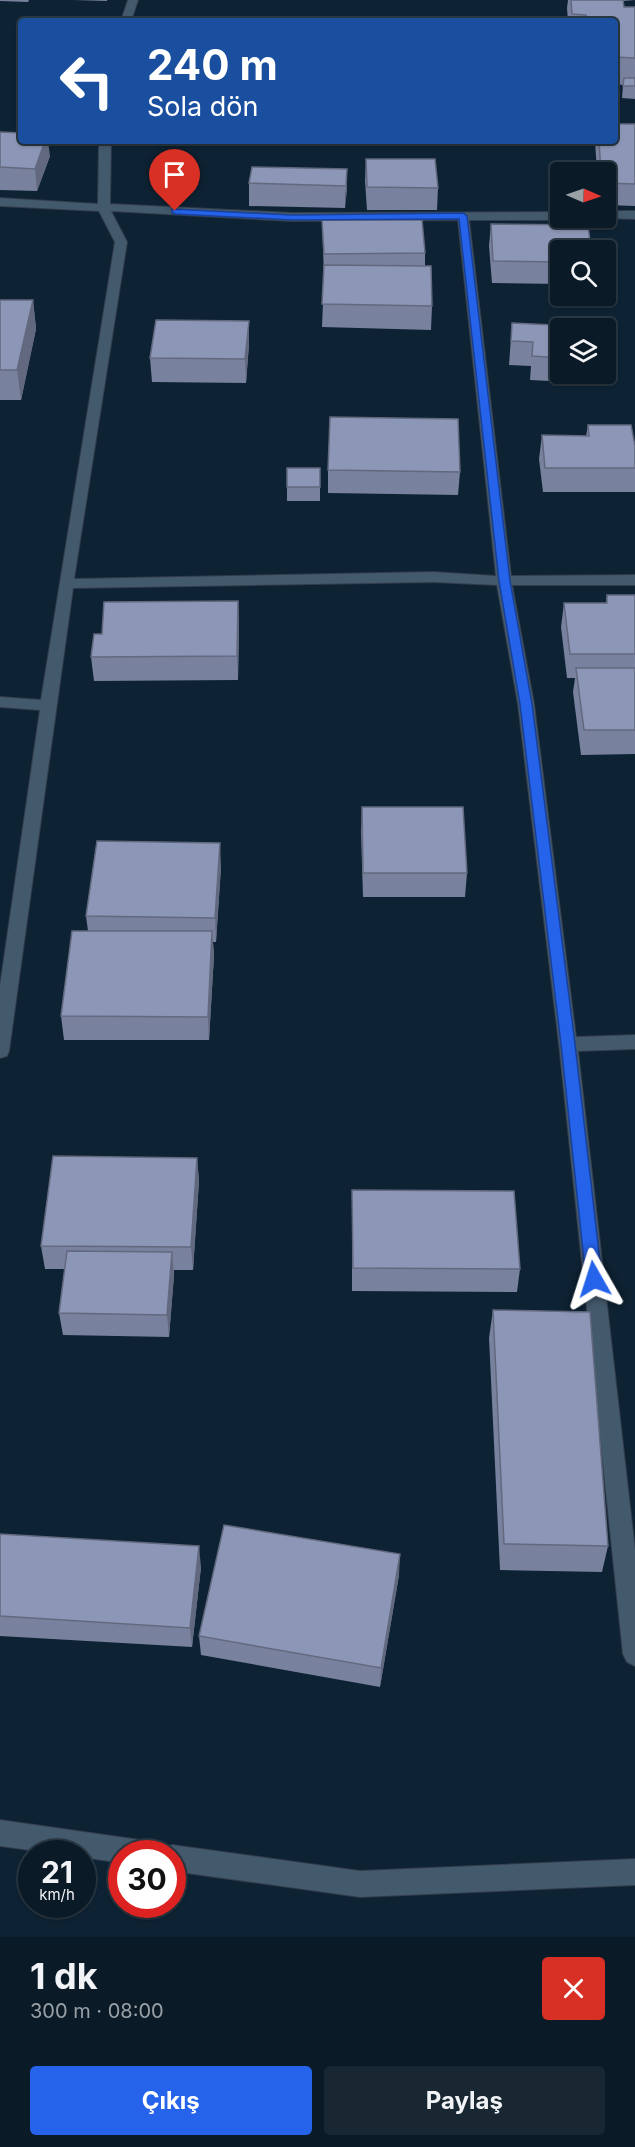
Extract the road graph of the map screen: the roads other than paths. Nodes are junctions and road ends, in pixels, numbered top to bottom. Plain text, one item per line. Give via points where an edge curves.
1 (133, 0) edge
2 (127, 18) edge
3 (105, 144) edge
4 (0, 202) edge
5 (104, 208) junction
6 (616, 215) edge
7 (635, 215) edge
8 (463, 216) junction
9 (550, 216) edge
10 (635, 580) edge
11 (504, 581) junction
12 (66, 584) junction
13 (0, 702) edge
14 (49, 706) junction
15 (635, 1042) edge
16 (568, 1044) junction
17 (0, 1051) edge
18 (635, 1654) edge
19 (0, 1833) edge
20 (108, 1848) edge
21 (186, 1860) edge
22 (635, 1872) edge

1 - 2 street
3 - 5 street
4 - 5 street
5 - 8 street via 292,217
5 - 12 street via 121,242
6 - 7 street
8 - 9 street
8 - 11 street
10 - 11 street
11 - 12 street via 433,577
11 - 16 street via 526,704
12 - 14 street
13 - 14 street
14 - 17 street
15 - 16 street
16 - 18 street
19 - 20 street
21 - 22 street via 360,1884

